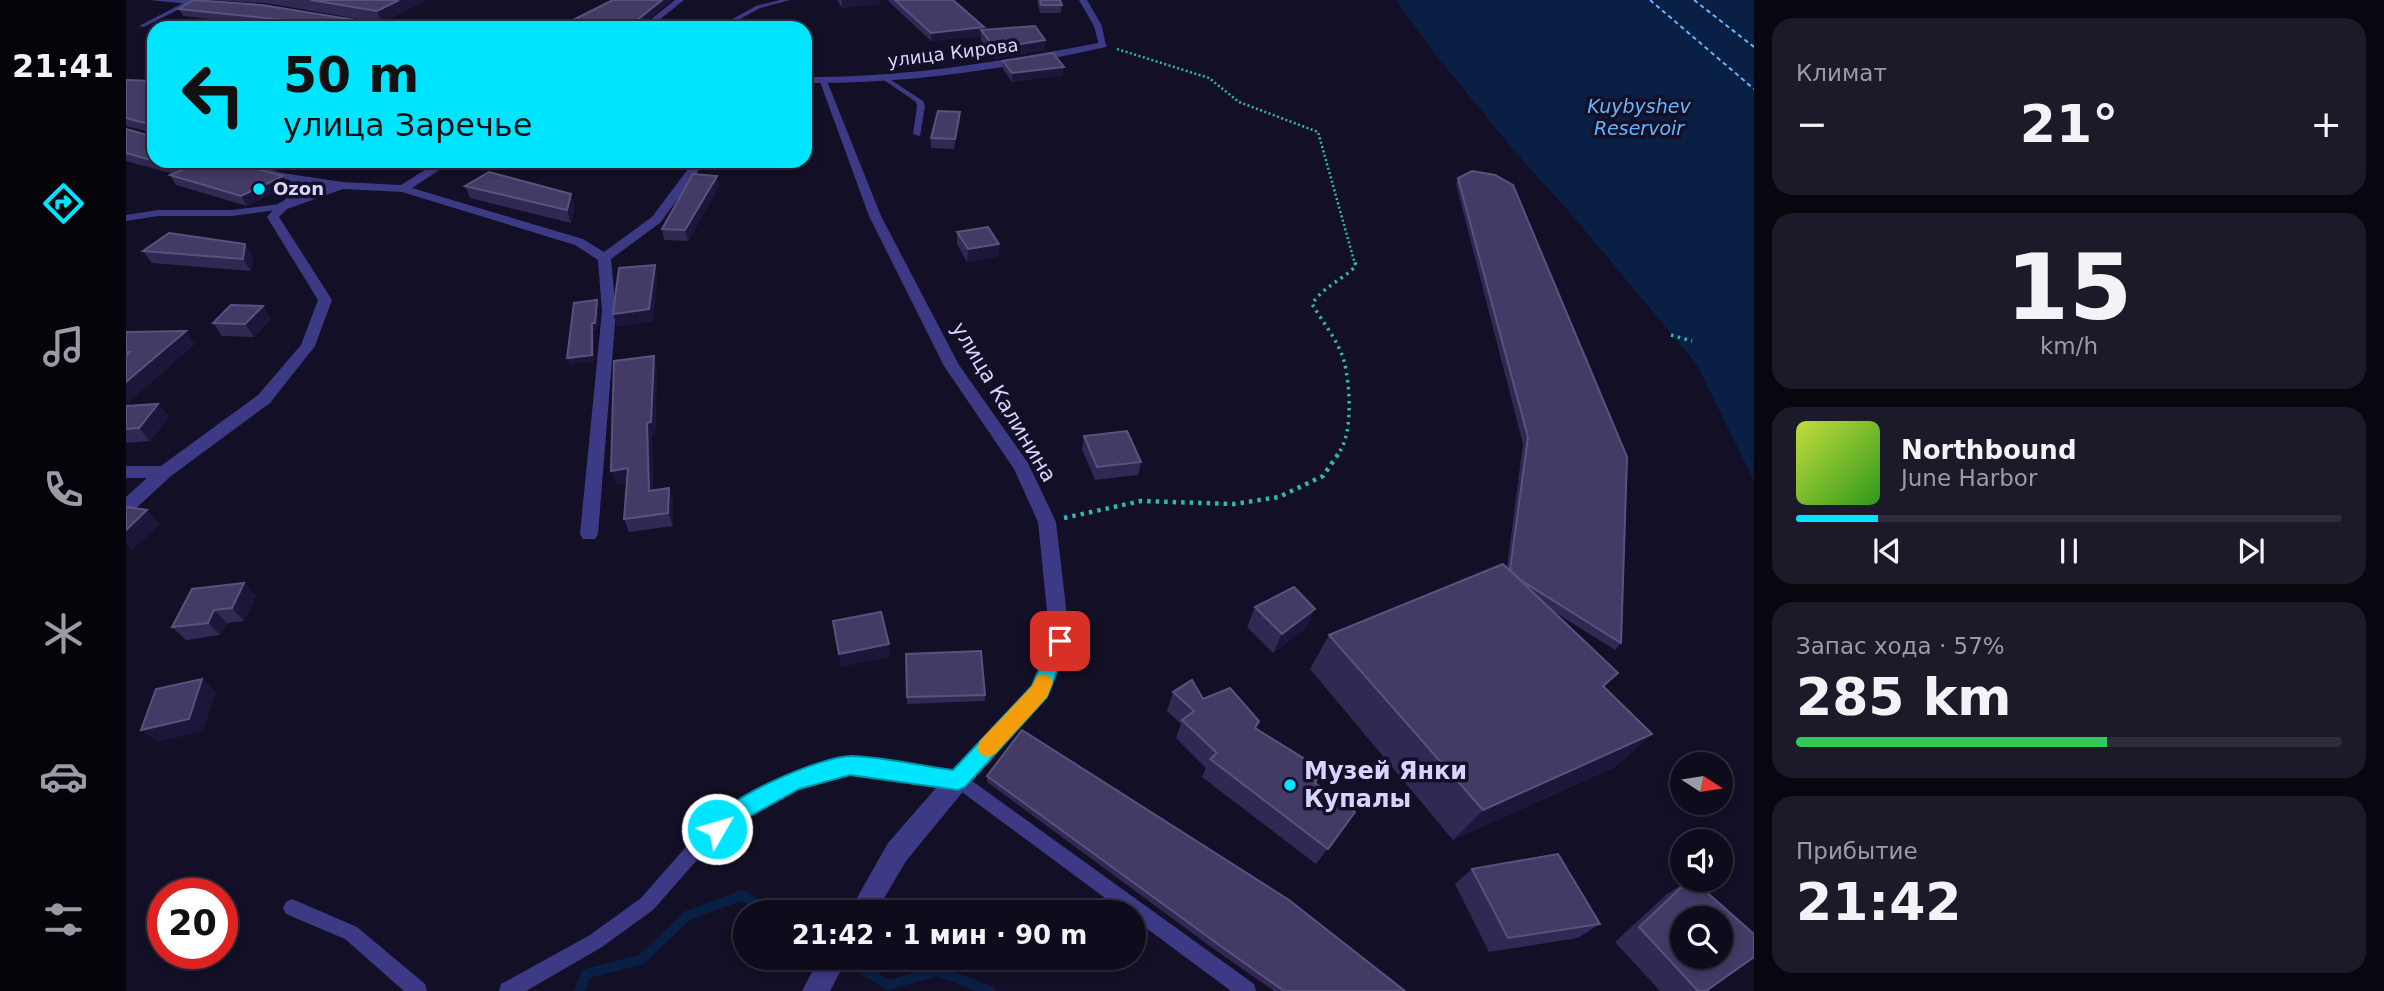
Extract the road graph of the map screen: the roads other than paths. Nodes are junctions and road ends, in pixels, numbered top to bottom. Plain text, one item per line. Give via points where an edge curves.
1 (153, 0) edge
2 (680, 0) edge
3 (787, 0) edge
4 (1083, 0) edge
5 (175, 1) edge
6 (189, 2) junction
7 (227, 5) edge
8 (335, 19) edge
9 (152, 21) edge
10 (347, 21) edge
11 (653, 21) edge
12 (732, 21) edge
13 (147, 23) edge
14 (142, 26) dead end
15 (883, 77) junction
16 (812, 80) edge
17 (821, 81) junction
18 (917, 134) dead end
19 (254, 168) edge
20 (436, 168) edge
21 (695, 168) edge
22 (292, 177) junction
23 (342, 186) junction
24 (403, 189) junction
25 (283, 206) junction
26 (126, 218) edge
27 (604, 258) junction
28 (126, 472) edge
29 (165, 472) junction
30 (126, 507) edge
31 (589, 534) dead end
32 (958, 780) junction
33 (869, 900) edge
34 (292, 908) dead end
35 (827, 970) edge
36 (418, 991) edge
37 (508, 991) edge
38 (815, 991) edge
39 (1247, 991) edge

1 - 5 street
2 - 11 street
3 - 12 lane via 758,7
4 - 15 street, улица Кирова via 1103,45 1009,63
5 - 6 street
6 - 7 street
6 - 9 lane
8 - 10 street
13 - 14 lane
15 - 17 street, улица Кирова
15 - 18 lane via 919,100
16 - 17 street, улица Кирова
17 - 32 street, улица Калинина via 875,216 952,366 1022,467 1047,522 1060,641 1040,691
19 - 22 street
20 - 24 street
21 - 27 street via 656,220
22 - 23 street
22 - 25 lane via 296,194
23 - 24 street
23 - 25 street
24 - 27 street via 579,242
25 - 26 lane
25 - 29 street via 273,217 325,300 308,346 264,399
27 - 31 street via 609,311
28 - 29 street
29 - 30 street
32 - 33 street via 897,852
32 - 37 lane via 850,766 795,781 737,811 627,919
32 - 39 lane
34 - 36 lane via 351,933
35 - 38 street

